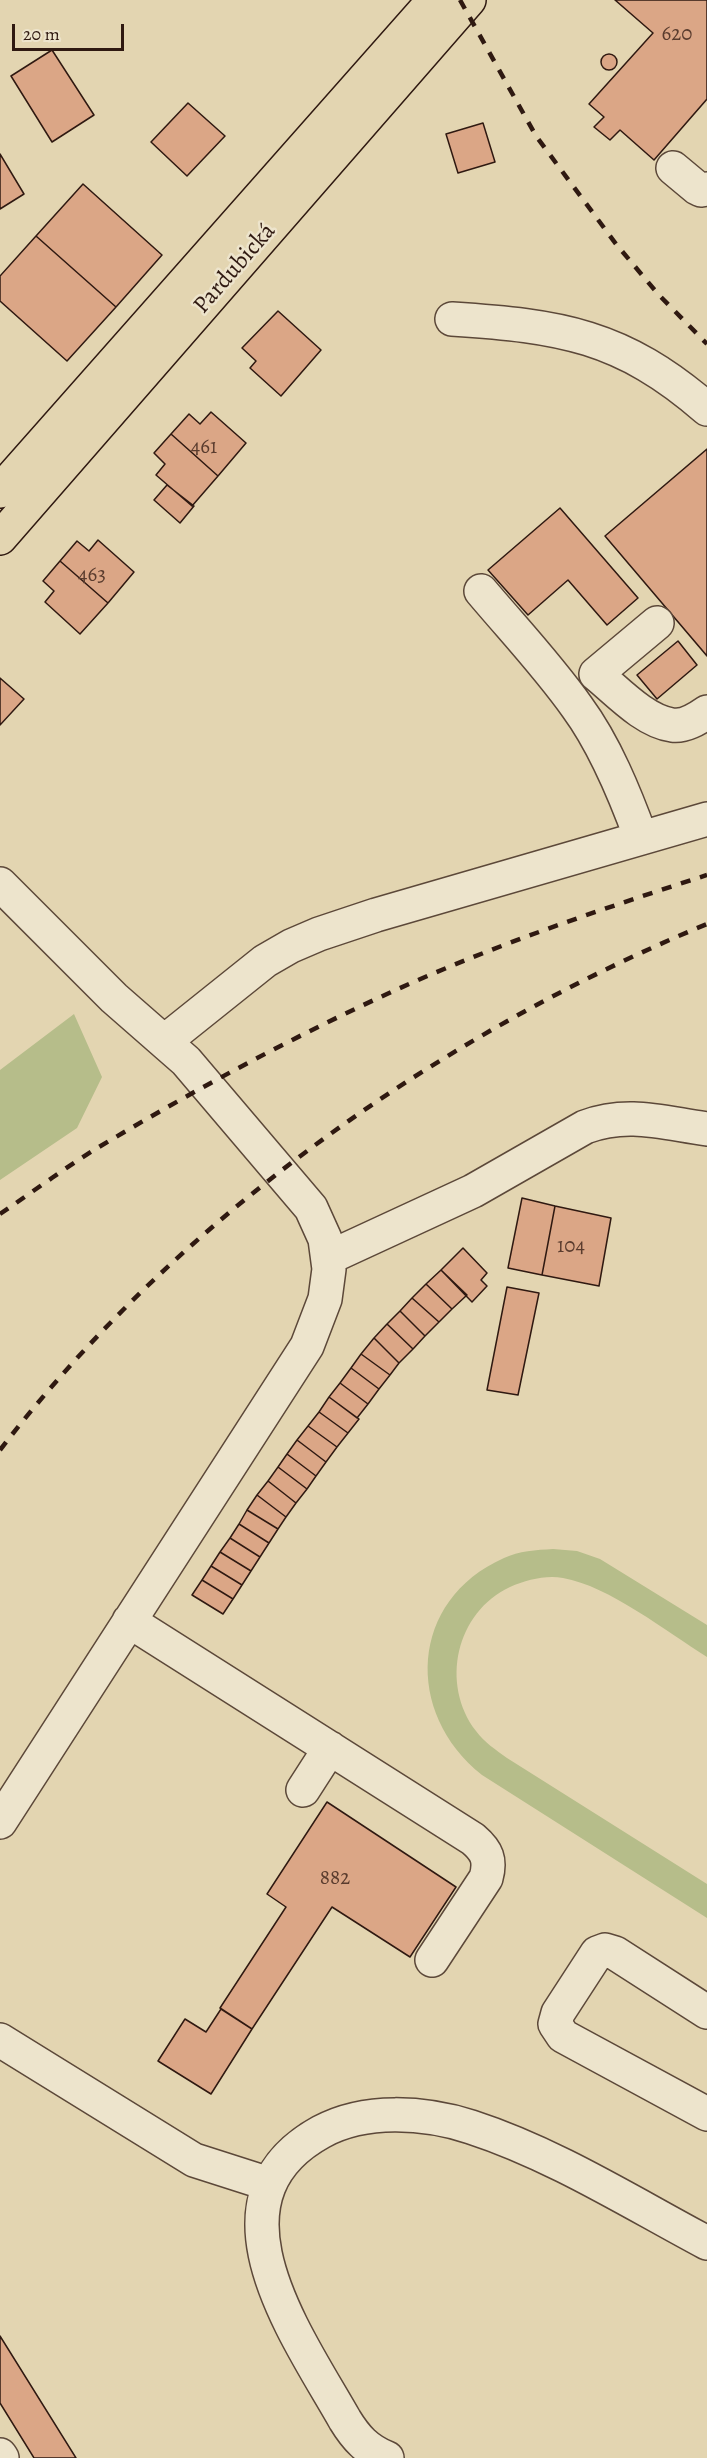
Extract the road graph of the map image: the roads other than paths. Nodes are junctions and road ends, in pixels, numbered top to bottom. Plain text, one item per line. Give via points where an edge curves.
1 (434, 0) edge
2 (469, 0) edge
3 (673, 168) dead end
4 (707, 189) edge
5 (452, 319) dead end
6 (707, 409) edge
7 (0, 491) edge
8 (0, 538) edge
9 (481, 591) dead end
10 (657, 623) dead end
11 (596, 674) junction
12 (570, 697) junction
13 (707, 712) edge
14 (707, 819) edge
15 (641, 838) junction
16 (0, 884) edge
17 (165, 1041) junction
18 (707, 1129) edge
19 (328, 1258) junction
20 (129, 1621) junction
21 (330, 1748) junction
22 (303, 1790) dead end
23 (0, 1822) edge
24 (432, 1960) dead end
25 (707, 2012) edge
26 (0, 2040) edge
27 (707, 2115) edge
28 (268, 2184) junction
29 (707, 2243) edge
30 (387, 2458) edge

1 - 7 main road, Pardubická
2 - 8 main road, Pardubická
3 - 4 street via 697,188
5 - 6 street via 516,323 586,337 640,360
9 - 12 street
10 - 11 street
11 - 12 street
11 - 13 street via 661,722 687,723
12 - 15 street via 597,739
14 - 15 street
15 - 17 street via 376,915 291,946 242,979
16 - 17 street via 114,998
17 - 19 street via 208,1083 311,1208 321,1226
18 - 19 street via 626,1118 585,1127 473,1191
19 - 20 street via 325,1299 307,1346
20 - 21 street
20 - 23 street
21 - 22 street
21 - 24 street via 473,1839 488,1857 486,1878
25 - 27 street via 605,1950 597,1953 558,2013 555,2024 563,2036
26 - 28 street via 194,2160
28 - 29 street via 294,2151 333,2126 384,2115 440,2120 470,2127 541,2156
28 - 30 street via 262,2239 285,2311 356,2437

